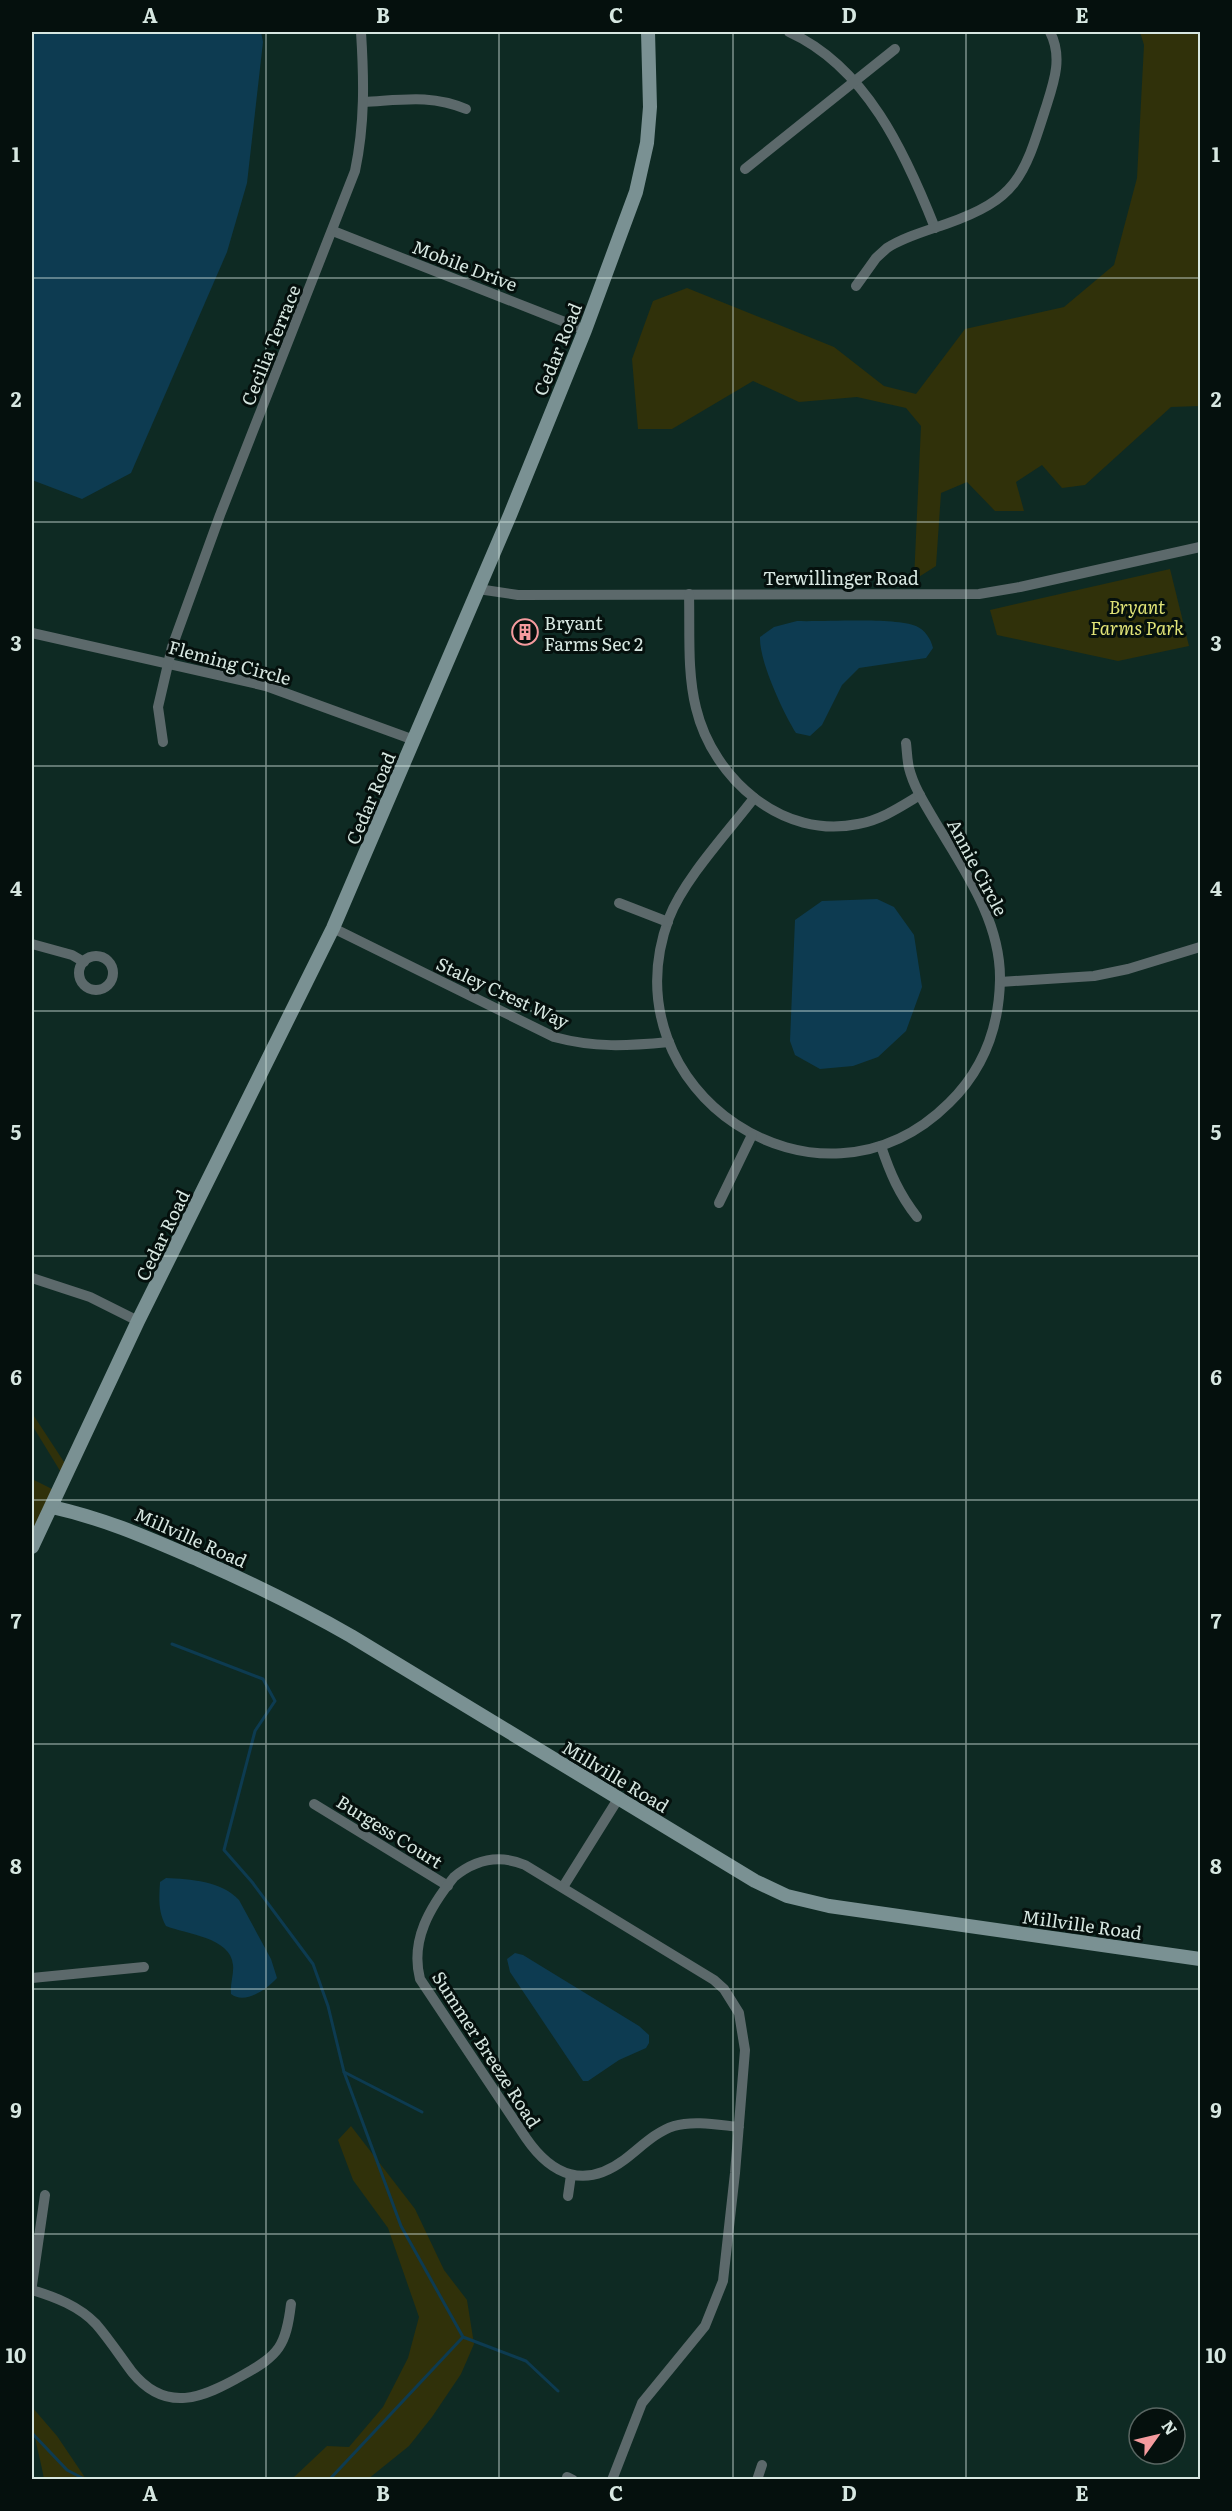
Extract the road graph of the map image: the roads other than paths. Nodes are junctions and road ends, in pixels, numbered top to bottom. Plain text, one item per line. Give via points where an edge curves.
1 (362, 32) edge
2 (648, 32) edge
3 (789, 32) edge
4 (1050, 32) edge
5 (895, 49) dead end
6 (855, 82) junction
7 (364, 102) junction
8 (466, 109) dead end
9 (745, 169) dead end
10 (935, 228) junction
11 (333, 231) junction
12 (856, 286) dead end
13 (585, 330) junction
14 (1200, 547) edge
15 (478, 589) junction
16 (689, 594) junction
17 (32, 633) edge
18 (168, 662) junction
19 (414, 740) junction
20 (163, 742) dead end
21 (906, 743) dead end
22 (920, 795) junction
23 (754, 798) junction
24 (619, 903) dead end
25 (668, 922) junction
26 (333, 928) junction
27 (32, 944) edge
28 (1200, 947) edge
29 (84, 962) dead end
30 (1000, 982) junction
31 (669, 1042) junction
32 (753, 1135) junction
33 (881, 1146) junction
34 (719, 1203) dead end
35 (917, 1216) dead end
36 (32, 1278) edge
37 (138, 1321) junction
38 (52, 1507) junction
39 (32, 1547) edge
40 (618, 1799) junction
41 (314, 1804) dead end
42 (448, 1886) junction
43 (563, 1887) junction
44 (1200, 1959) edge
45 (144, 1967) dead end
46 (32, 1978) edge
47 (739, 2127) junction
48 (571, 2175) junction
49 (45, 2195) dead end
50 (568, 2196) dead end
51 (32, 2285) edge
52 (32, 2290) edge
53 (291, 2304) dead end
54 (762, 2465) dead end
55 (612, 2480) edge
56 (757, 2480) edge

1 - 7 street, Cecilia Terrace
2 - 13 street, Cedar Road via 650,107 644,161 627,221
3 - 6 street via 820,49
4 - 10 street via 1056,52 1056,78 1024,169 989,206
5 - 6 street
6 - 9 street
6 - 10 street via 903,153
7 - 8 street via 443,100
7 - 11 street, Cecilia Terrace via 355,171
10 - 12 street via 886,248
11 - 13 street, Mobile Drive
11 - 18 street, Cecilia Terrace via 220,515
13 - 15 street, Cedar Road
14 - 16 street, Terwillinger Road via 979,594
15 - 16 street, Terwillinger Road via 518,595
15 - 19 street, Cedar Road
16 - 23 street via 691,684 699,721 734,780
17 - 18 street, Fleming Circle
18 - 19 street, Fleming Circle via 266,686
18 - 20 street, Cecilia Terrace via 158,707
19 - 26 street, Cedar Road
21 - 22 street, Annie Circle via 909,768
22 - 23 street via 886,815 842,827 792,820
22 - 30 street, Annie Circle via 980,899 995,938
23 - 25 street, Annie Circle via 696,873
24 - 25 street
25 - 31 street, Annie Circle via 657,983
26 - 31 street, Staley Crest Way via 554,1037 588,1046
26 - 37 street, Cedar Road
27 - 29 street
28 - 30 street via 1094,976
30 - 33 street, Annie Circle via 998,1012 989,1044 970,1079 925,1124
31 - 32 street, Annie Circle via 687,1078 710,1105
32 - 33 street, Annie Circle via 799,1150 839,1152
32 - 34 street
33 - 35 street via 900,1196
36 - 37 street via 90,1297
37 - 38 street, Cedar Road
38 - 39 street, Cedar Road
38 - 40 street, Millville Road via 126,1528 297,1606
40 - 43 street
40 - 44 street, Millville Road via 756,1881 798,1899
41 - 42 street, Burgess Court
42 - 43 street, Summer Breeze Road via 472,1865 500,1858 525,1865
42 - 48 street, Summer Breeze Road via 419,1935 416,1948 420,1979 534,2150 552,2167
43 - 47 street, Summer Breeze Road via 724,1989 739,2013 745,2038
45 - 46 street
47 - 48 street via 675,2126 604,2171
47 - 55 street, Summer Breeze Road via 727,2254 715,2304 696,2339 649,2391
48 - 50 street
49 - 51 street
52 - 53 street via 79,2310 139,2380 153,2391 179,2399 198,2397 224,2386 275,2354 287,2330
54 - 56 street

